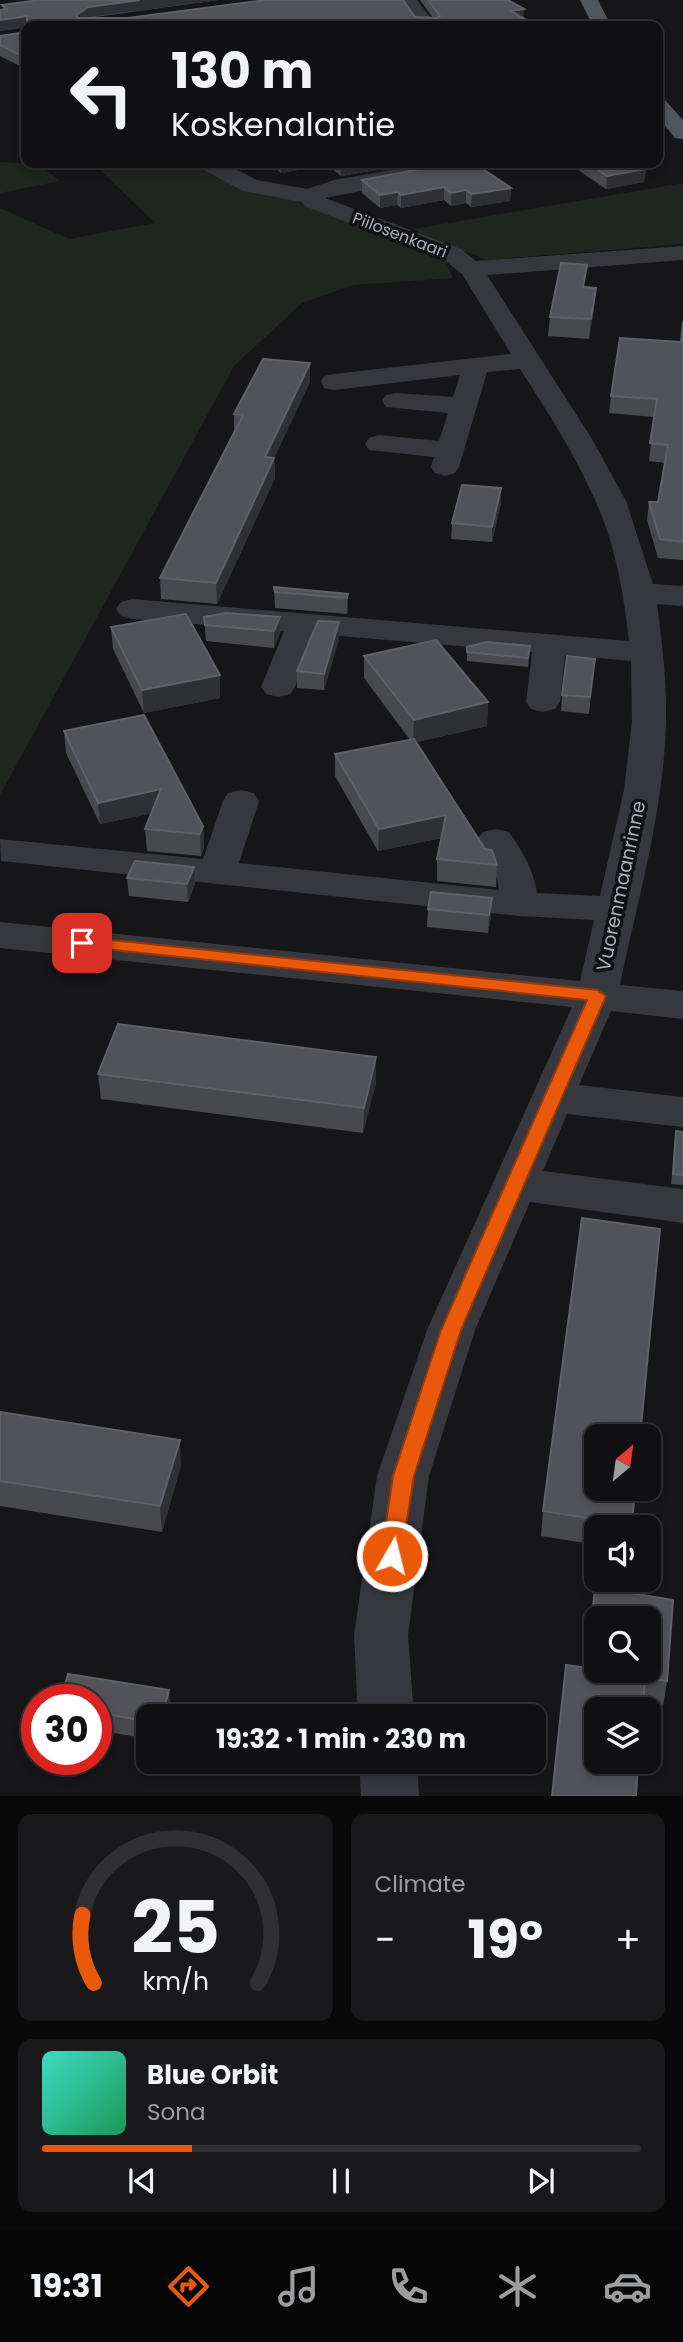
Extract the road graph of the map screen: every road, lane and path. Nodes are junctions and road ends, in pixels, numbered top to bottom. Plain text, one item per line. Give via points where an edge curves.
1 (407, 0) edge
2 (589, 0) edge
3 (423, 21) edge
4 (600, 21) edge
5 (663, 110) edge
6 (683, 133) edge
7 (217, 168) edge
8 (439, 168) edge
9 (308, 196) junction
10 (683, 253) edge
11 (471, 268) junction
12 (527, 360) junction
13 (477, 365) junction
14 (334, 382) dead end
15 (396, 401) dead end
16 (463, 406) junction
17 (379, 444) dead end
18 (640, 593) junction
19 (683, 596) edge
20 (132, 609) dead end
21 (304, 623) junction
22 (550, 643) junction
23 (647, 652) junction
24 (278, 687) dead end
25 (543, 702) dead end
26 (241, 801) dead end
27 (496, 840) dead end
28 (1, 850) edge
29 (217, 873) junction
30 (520, 904) junction
31 (615, 909) junction
32 (0, 935) edge
33 (597, 996) junction
34 (683, 1005) edge
35 (552, 1097) junction
36 (683, 1112) edge
37 (513, 1183) junction
38 (683, 1206) edge
39 (385, 1704) edge
40 (389, 1774) edge
41 (390, 1796) edge

1 - 3 street
2 - 4 main road
5 - 6 main road
7 - 9 street, Piilosenkaari via 251,186
8 - 9 street
9 - 11 street, Piilosenkaari via 452,254
10 - 11 street, Piilosenkaari
11 - 12 street, Vuorenmaanrinne
12 - 13 street
12 - 18 street, Vuorenmaanrinne via 611,501
13 - 14 street
13 - 16 street
15 - 16 street
16 - 17 street via 447,459
18 - 19 street
18 - 23 street, Vuorenmaanrinne
20 - 21 street
21 - 22 street
21 - 24 street
22 - 23 street
22 - 25 street
23 - 31 street, Vuorenmaanrinne via 649,721 642,790
26 - 29 street
27 - 30 street via 516,878
28 - 29 street
29 - 30 street
30 - 31 street
31 - 33 street, Vuorenmaanrinne
32 - 33 street
33 - 34 street
33 - 35 street, Vuorenmaanrinne
35 - 36 street
35 - 37 street, Vuorenmaanrinne
37 - 38 street
37 - 39 street, Vuorenmaanrinne via 451,1330 403,1476 381,1635
40 - 41 street

